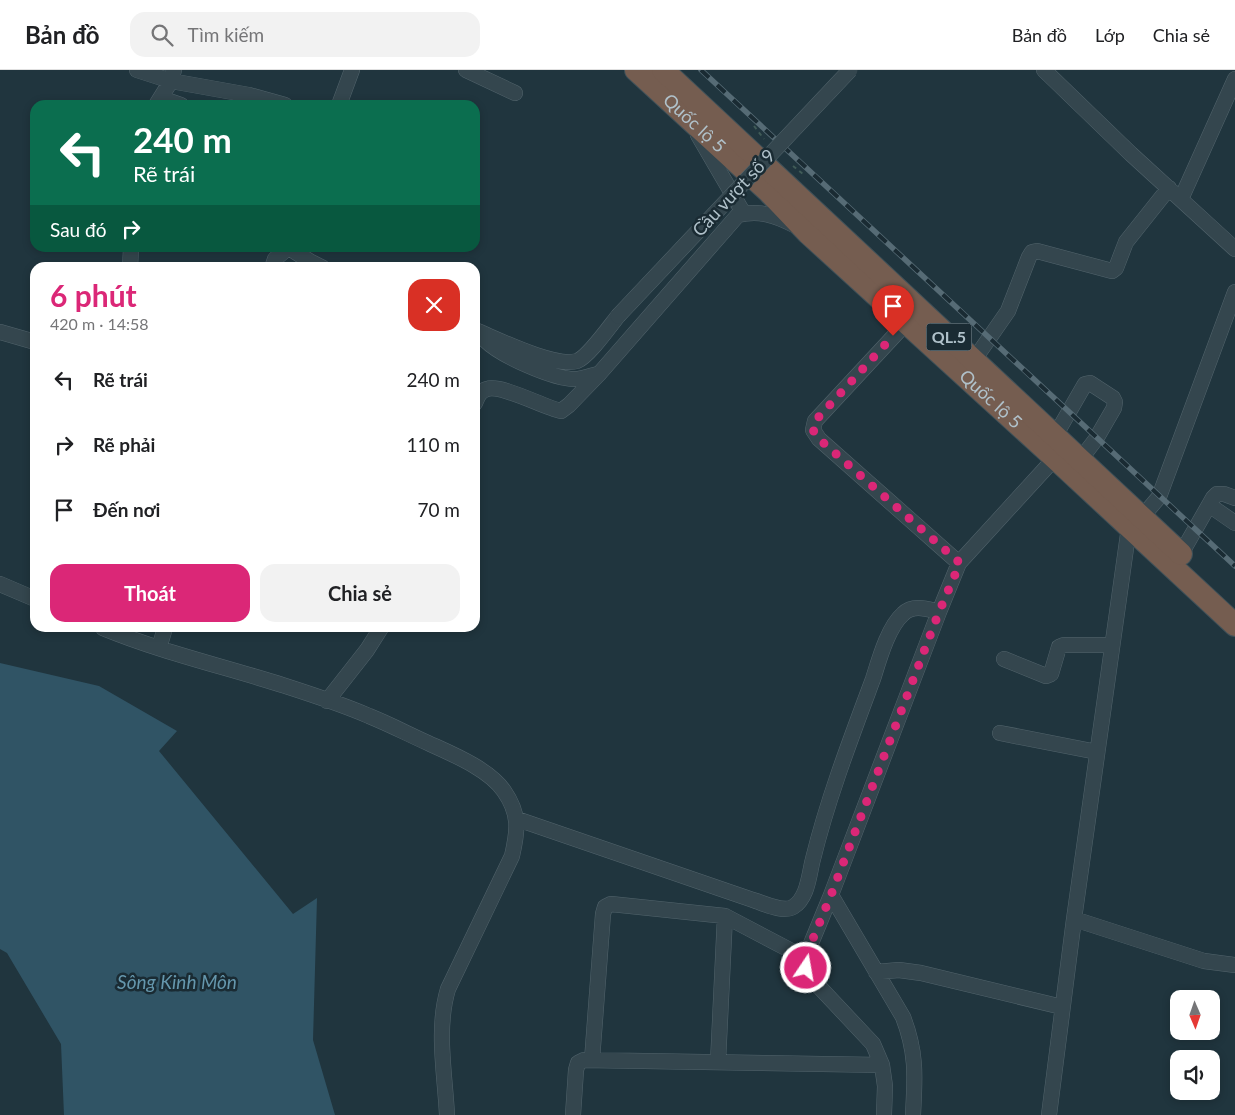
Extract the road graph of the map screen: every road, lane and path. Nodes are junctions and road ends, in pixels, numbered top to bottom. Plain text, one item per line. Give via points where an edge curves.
1 (137, 70) edge
2 (352, 70) edge
3 (466, 70) edge
4 (636, 70) edge
5 (663, 70) edge
6 (850, 70) edge
7 (1044, 70) edge
8 (172, 76) edge
9 (1235, 79) edge
10 (515, 93) dead end
11 (159, 100) edge
12 (267, 100) edge
13 (341, 100) edge
14 (686, 116) junction
15 (1170, 188) junction
16 (1181, 199) junction
17 (744, 214) junction
18 (808, 233) junction
19 (1235, 249) edge
20 (284, 252) edge
21 (295, 252) edge
22 (275, 262) edge
23 (311, 262) edge
24 (1235, 292) edge
25 (906, 322) junction
26 (0, 332) edge
27 (480, 332) edge
28 (480, 335) edge
29 (30, 341) edge
30 (974, 360) junction
31 (598, 374) junction
32 (480, 392) edge
33 (1055, 436) junction
34 (1055, 458) junction
35 (1080, 460) junction
36 (1235, 498) edge
37 (1209, 505) junction
38 (1135, 522) junction
39 (1235, 523) edge
40 (1181, 554) junction
41 (960, 563) junction
42 (0, 584) edge
43 (30, 597) edge
44 (1235, 604) edge
45 (939, 612) junction
46 (1235, 625) edge
47 (114, 632) edge
48 (164, 632) edge
49 (378, 632) edge
50 (1112, 645) junction
51 (159, 648) junction
52 (1004, 659) dead end
53 (327, 701) junction
54 (1000, 733) dead end
55 (1097, 752) junction
56 (517, 819) junction
57 (831, 895) junction
58 (725, 916) junction
59 (1074, 919) junction
60 (805, 958) junction
61 (1235, 965) edge
62 (876, 972) junction
63 (1062, 1007) junction
64 (592, 1060) junction
65 (718, 1062) junction
66 (882, 1066) junction
67 (447, 1115) edge
68 (573, 1115) edge
69 (884, 1115) edge
70 (913, 1115) edge
71 (1049, 1115) edge

1 - 8 street
2 - 13 street
3 - 10 street
4 - 14 highway, Quốc lộ 5 / QL.5
5 - 30 highway, Quốc lộ 5 / QL.5
6 - 27 street, Cầu vượt số 9, bridge via 585,355 576,361 561,362
7 - 15 street
8 - 11 street
8 - 12 street
9 - 16 street
14 - 17 street
14 - 18 highway, Quốc lộ 5 / QL.5 via 769,192
15 - 16 street
15 - 30 street via 1126,242 1112,271 1032,252 1008,311
16 - 19 street
17 - 18 street via 761,212 779,217
17 - 31 street via 738,215
18 - 25 highway, Quốc lộ 5 / QL.5
20 - 22 street
21 - 23 street
24 - 38 street via 1159,497
25 - 34 highway, Quốc lộ 5 / QL.5
25 - 41 street via 815,421 813,430 819,439
26 - 29 street
28 - 31 street via 511,358 556,376 576,379
30 - 33 highway, Quốc lộ 5 / QL.5
31 - 32 street via 561,411 499,388 487,388
33 - 35 highway, Quốc lộ 5 / QL.5
33 - 35 street via 1085,384 1090,383 1113,398 1114,408
34 - 38 highway, Quốc lộ 5 / QL.5
34 - 41 street
35 - 38 highway, Quốc lộ 5 / QL.5
36 - 37 street via 1216,494
37 - 39 street
37 - 40 street
38 - 40 highway, Quốc lộ 5 / QL.5
38 - 46 highway, Quốc lộ 5 / QL.5
38 - 50 street
40 - 44 highway, Quốc lộ 5 / QL.5
41 - 45 street
42 - 43 street
45 - 56 street via 912,608 895,623 828,802 804,896 792,908 753,900
45 - 57 street
47 - 51 street
48 - 51 street
49 - 53 street
50 - 52 street via 1059,647 1051,674 1046,676
50 - 55 street
51 - 53 street
53 - 56 street via 378,720 456,756 486,774 503,789
54 - 55 street
55 - 59 street
56 - 67 street via 512,856 443,1005
57 - 60 street
57 - 62 street
58 - 60 street
58 - 64 street via 610,904 605,907
58 - 65 street
59 - 61 street via 1204,962
59 - 63 street
60 - 66 street via 810,977 873,1044
62 - 63 street via 921,972
62 - 70 street via 910,1035 915,1076
63 - 71 street
64 - 65 street
64 - 68 street via 578,1063
65 - 66 street
66 - 69 street

